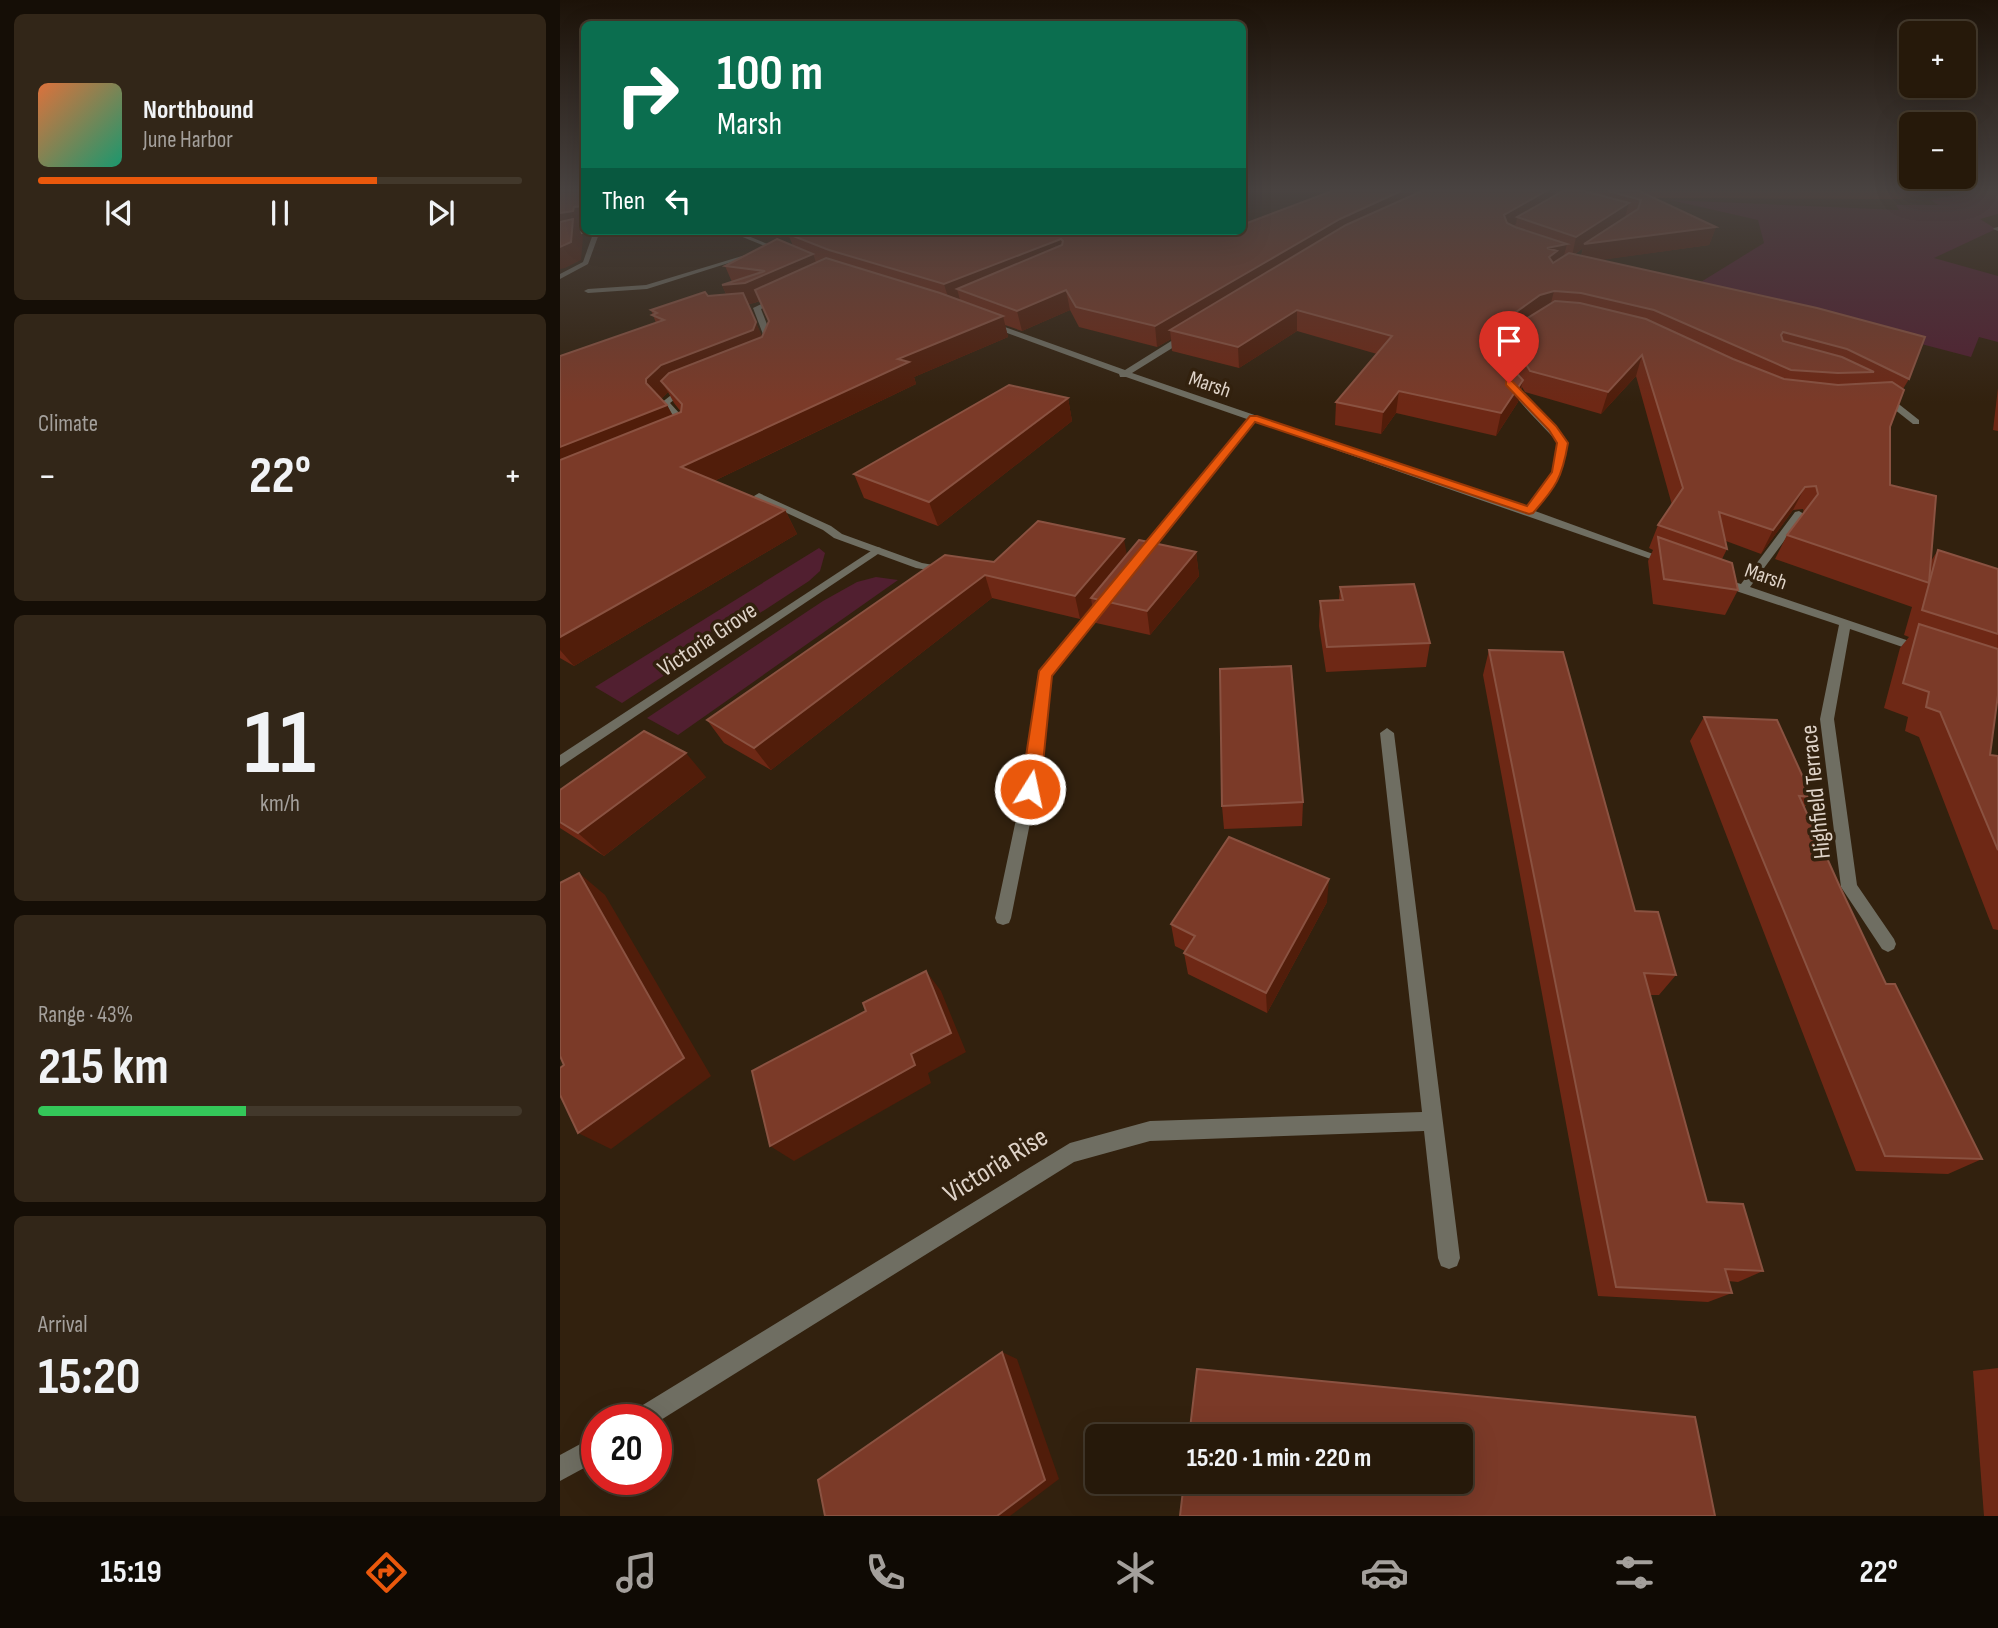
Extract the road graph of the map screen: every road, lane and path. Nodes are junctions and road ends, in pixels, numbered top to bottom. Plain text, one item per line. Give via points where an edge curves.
1 (586, 262) edge
2 (727, 262) edge
3 (560, 276) edge
4 (588, 291) dead end
5 (790, 293) edge
6 (757, 308) junction
7 (745, 310) edge
8 (975, 318) edge
9 (1531, 325) edge
10 (1194, 331) edge
11 (768, 354) edge
12 (1123, 375) junction
13 (689, 387) edge
14 (1875, 395) edge
15 (1253, 418) junction
16 (1916, 422) dead end
17 (678, 435) edge
18 (759, 496) edge
19 (1529, 511) junction
20 (1799, 514) edge
21 (877, 550) junction
22 (1680, 566) edge
23 (1131, 568) edge
24 (958, 573) edge
25 (1706, 575) edge
26 (1114, 589) edge
27 (1744, 589) junction
28 (1845, 624) junction
29 (1934, 653) edge
30 (1387, 733) dead end
31 (560, 762) edge
32 (1003, 918) dead end
33 (1888, 944) dead end
34 (1433, 1121) junction
35 (1449, 1258) dead end
36 (665, 1404) edge
37 (581, 1457) edge
38 (560, 1469) edge

1 - 3 street
2 - 4 street via 659,284
5 - 6 street
6 - 7 street
6 - 11 street via 772,343
8 - 12 street, Marsh
9 - 19 street via 1502,351 1502,370 1563,443 1558,472
10 - 12 street
12 - 15 street, Marsh
13 - 17 street via 677,391 665,404 690,430
14 - 16 street
15 - 19 street, Marsh
15 - 23 street
18 - 21 street
19 - 22 street, Marsh
20 - 27 street
21 - 24 street via 919,566
21 - 31 street, Victoria Grove
25 - 27 street, Marsh
26 - 32 street via 1044,675 1035,763
27 - 28 street, Marsh
28 - 29 street, Marsh
28 - 33 street, Highfield Terrace via 1827,719 1849,887
30 - 34 street
34 - 35 street
34 - 36 street, Victoria Rise via 1150,1131 1070,1153
37 - 38 street

